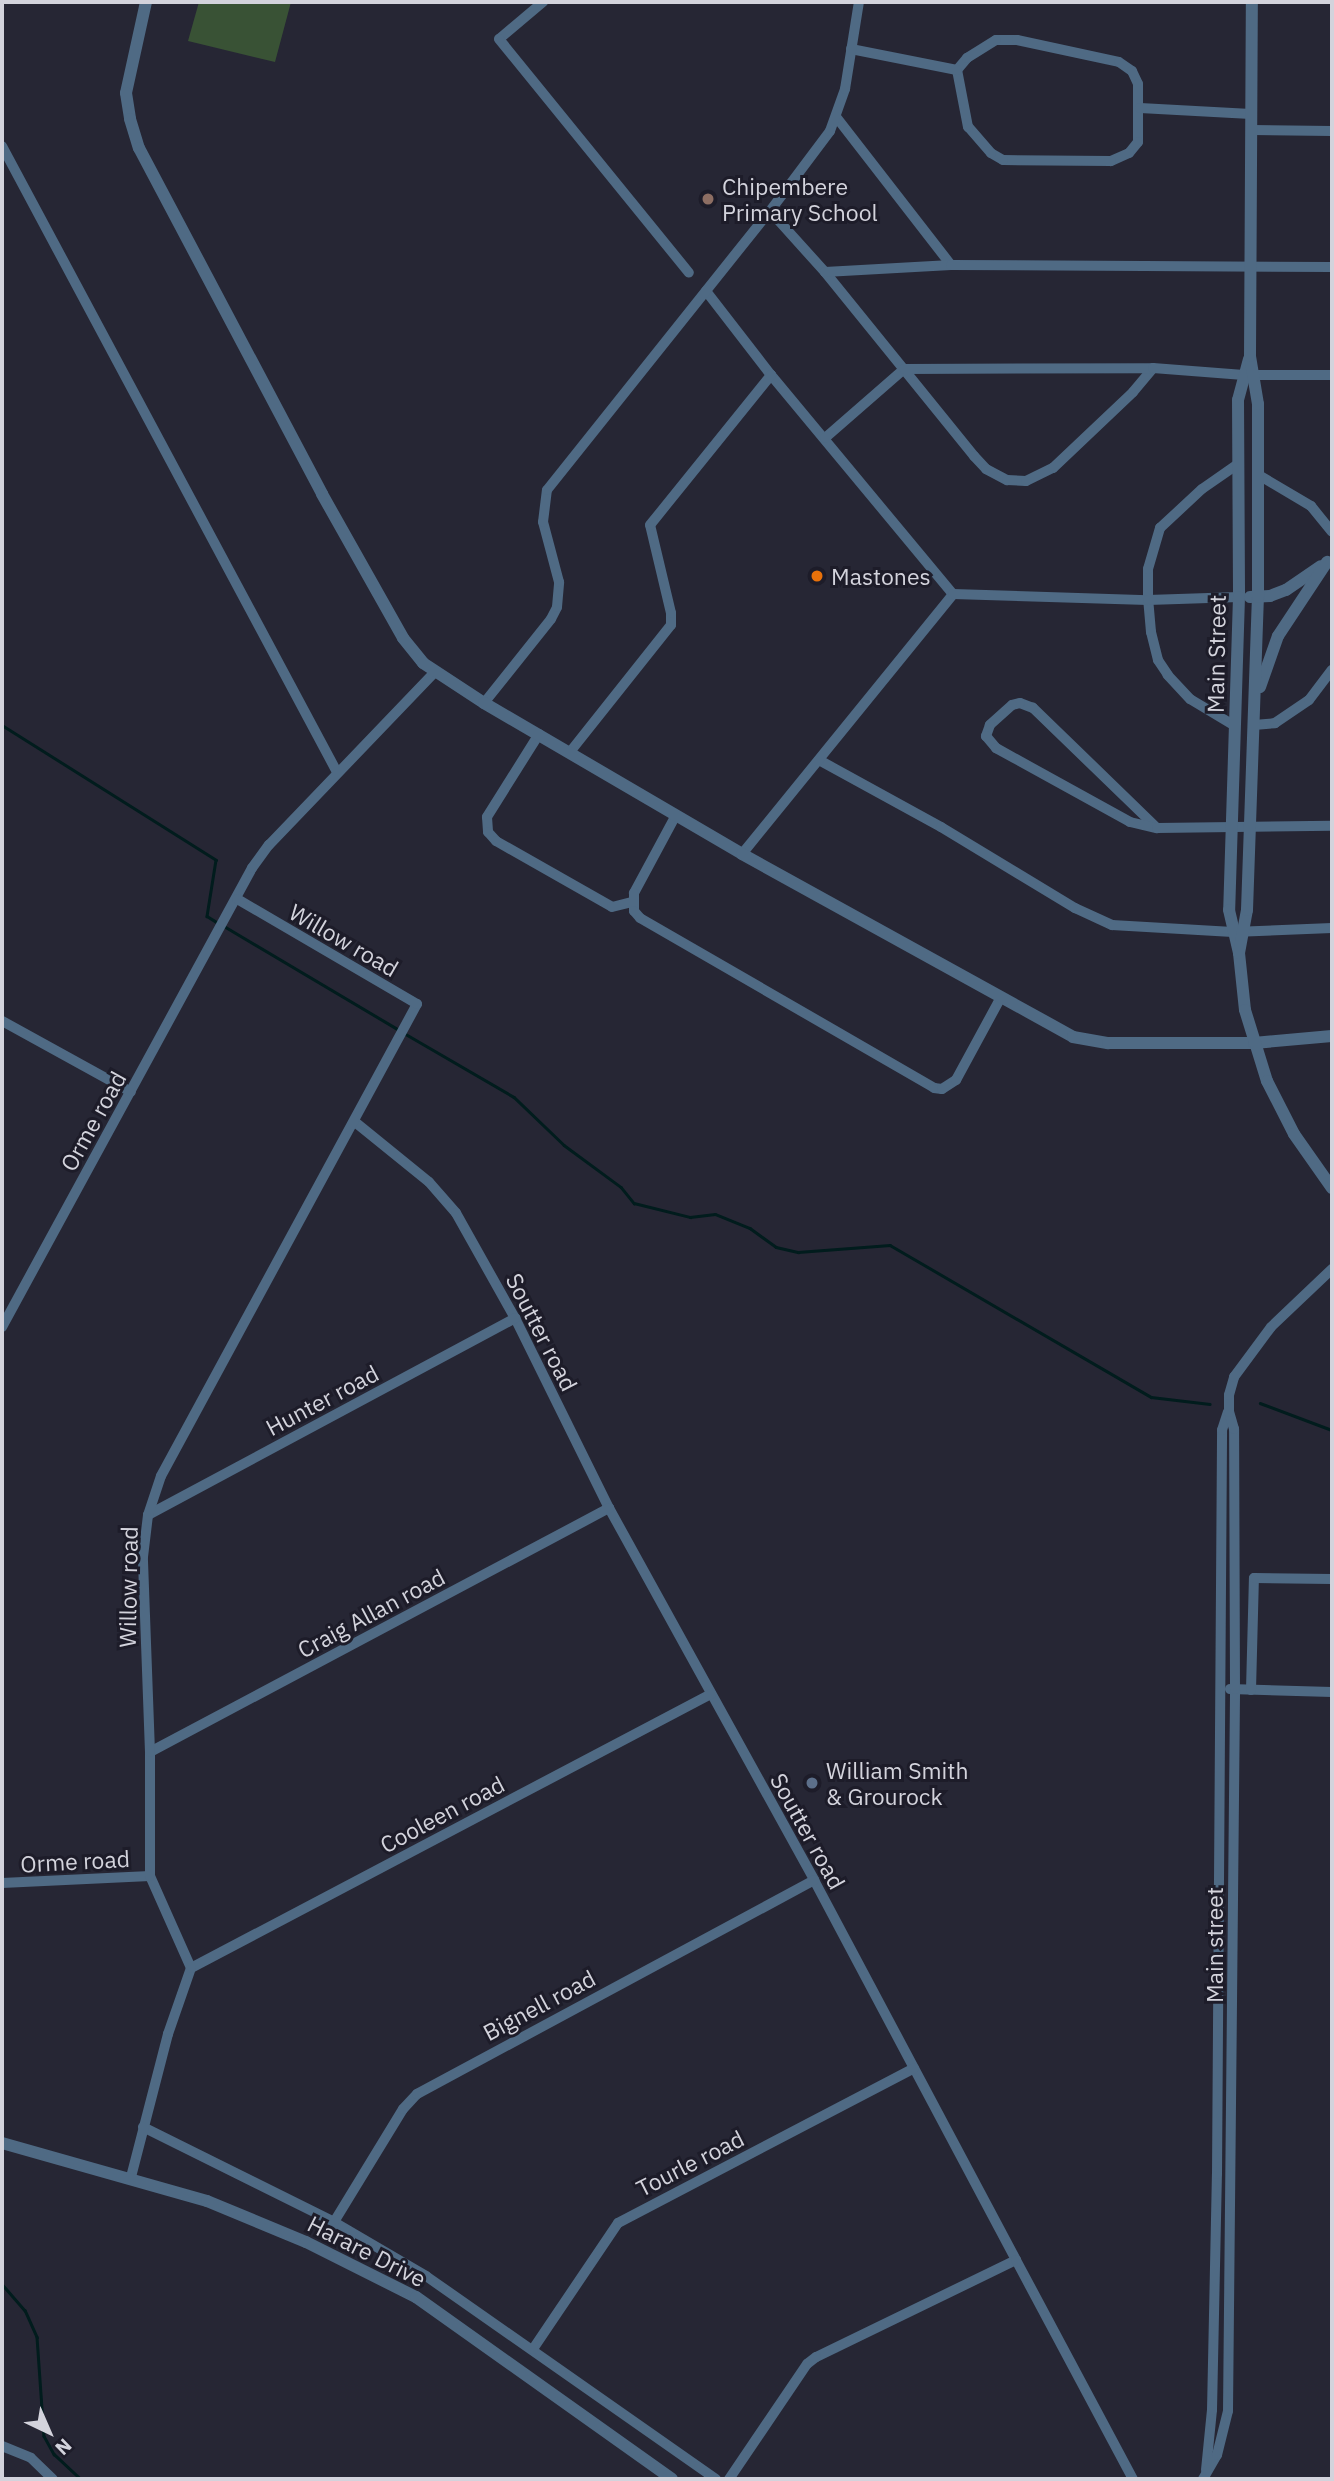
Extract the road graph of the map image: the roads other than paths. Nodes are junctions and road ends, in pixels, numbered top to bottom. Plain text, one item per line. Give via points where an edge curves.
1 (146, 2) edge
2 (543, 2) edge
3 (859, 2) edge
4 (1252, 2) edge
5 (851, 49) junction
6 (957, 70) junction
7 (1140, 108) junction
8 (1251, 114) junction
9 (837, 118) junction
10 (1252, 130) junction
11 (1332, 131) edge
12 (2, 146) edge
13 (771, 211) junction
14 (951, 265) junction
15 (1250, 267) junction
16 (1332, 267) edge
17 (825, 272) junction
18 (689, 273) dead end
19 (706, 291) junction
20 (1153, 368) junction
21 (904, 369) junction
22 (771, 375) junction
23 (1332, 375) edge
24 (1249, 376) junction
25 (825, 438) junction
26 (1238, 464) junction
27 (1258, 474) junction
28 (1332, 532) edge
29 (1330, 559) edge
30 (953, 594) junction
31 (1239, 597) junction
32 (1258, 597) junction
33 (1148, 600) junction
34 (1332, 670) edge
35 (435, 672) junction
36 (1256, 698) junction
37 (484, 703) junction
38 (1254, 725) junction
39 (1235, 726) junction
40 (539, 734) junction
41 (570, 752) junction
42 (819, 760) junction
43 (337, 772) junction
44 (676, 815) junction
45 (1250, 827) junction
46 (1332, 827) edge
47 (1157, 828) junction
48 (1230, 828) junction
49 (742, 854) junction
50 (237, 899) junction
51 (632, 902) junction
52 (1332, 928) edge
53 (1238, 931) junction
54 (1000, 999) junction
55 (2, 1021) edge
56 (1332, 1036) edge
57 (1254, 1043) junction
58 (131, 1092) junction
59 (355, 1122) junction
60 (1332, 1188) edge
61 (1332, 1269) edge
62 (515, 1318) junction
63 (2, 1327) edge
64 (1229, 1412) junction
65 (609, 1508) junction
66 (148, 1516) junction
67 (1332, 1579) edge
68 (1222, 1689) junction
69 (1235, 1689) junction
70 (1251, 1690) junction
71 (1332, 1692) edge
72 (711, 1694) junction
73 (150, 1752) junction
74 (150, 1876) junction
75 (814, 1880) junction
76 (2, 1883) edge
77 (191, 1968) junction
78 (914, 2068) junction
79 (143, 2127) junction
80 (2, 2143) edge
81 (131, 2177) junction
82 (334, 2222) junction
83 (1016, 2260) junction
84 (533, 2349) junction
85 (2, 2446) edge
86 (1205, 2478) edge
87 (53, 2479) edge
88 (672, 2479) edge
89 (716, 2479) edge
90 (729, 2479) edge
91 (1133, 2479) edge

1 - 35 street via 126,93 139,148 403,638
2 - 18 street via 499,40
3 - 5 street
4 - 8 street, Main Street
5 - 6 street
5 - 9 street
6 - 7 street via 996,40 1030,43 1119,62 1132,71 1138,84
6 - 7 street via 968,127 1003,160 1111,161 1129,153 1138,142
7 - 8 street
8 - 10 street, Main Street
9 - 13 street
9 - 14 street
10 - 11 street
10 - 15 street, Main Street
12 - 43 street
13 - 17 street
13 - 19 street
14 - 15 street
14 - 17 street
15 - 16 street
15 - 24 street, Main Street
17 - 21 street
19 - 22 street
19 - 37 street via 547,490 543,522 559,582 557,607
20 - 21 street
20 - 21 street via 1053,468 1026,481 1007,480 986,468
20 - 24 street
21 - 25 street
22 - 25 street
22 - 41 street via 650,525 671,625
23 - 24 street
24 - 26 street, Main Street via 1238,400
24 - 27 street, Main Street via 1258,404
25 - 30 street
26 - 31 street, Main Street
26 - 33 street via 1202,489 1160,528 1148,569
27 - 28 street via 1311,506
27 - 32 street, Main Street
29 - 32 street via 1286,590
29 - 36 street via 1278,636
30 - 33 street
30 - 42 street
31 - 32 street
31 - 33 street
31 - 39 street, Main Street
32 - 36 street, Main Street
33 - 39 street via 1158,660 1168,675 1190,699
34 - 38 street via 1308,700 1275,723
35 - 37 street
35 - 43 street
36 - 38 street, Main Street
37 - 40 street
38 - 45 street, Main Street
39 - 48 street, Main Street
40 - 41 street
40 - 51 street via 487,817 488,832 496,841 612,907
41 - 44 street
42 - 49 street
42 - 53 street via 1112,925
43 - 50 street via 269,845
44 - 49 street
44 - 51 street
45 - 46 street
45 - 48 street
45 - 53 street, Main Street via 1247,910
47 - 47 street via 1033,708 1012,705 990,725 986,736 996,748 1130,822
47 - 48 street
48 - 53 street, Main Street via 1229,910
49 - 54 street
50 - 58 street, Orme road
50 - 59 street, Willow road via 417,1003
51 - 54 street via 634,911 648,923 934,1088 942,1089 956,1080
52 - 53 street
53 - 57 street, Main Street via 1245,1010
54 - 57 street via 1090,1042
55 - 58 street
56 - 57 street
57 - 60 street, Main Street via 1277,1104
58 - 63 street, Orme road
59 - 62 street, Soutter road via 444,1197
59 - 66 street, Willow road via 161,1476
61 - 64 street, Main street via 1271,1326 1234,1377
62 - 65 street, Soutter road
62 - 66 street, Hunter road
64 - 68 street, Main street via 1222,1430
64 - 69 street, Main street via 1234,1429
65 - 72 street, Soutter road
65 - 73 street, Craig Allan road
66 - 73 street, Willow road via 143,1557
67 - 70 street via 1254,1578
68 - 69 street
68 - 86 street, Main street via 1212,2410
69 - 70 street
69 - 86 street, Main street via 1228,2411 1217,2455
70 - 71 street
72 - 75 street, Soutter road
72 - 77 street, Cooleen road
73 - 74 street, Willow road
74 - 76 street, Orme road
74 - 77 street, Willow road
75 - 78 street, Soutter road
75 - 82 street, Bignell road via 417,2094 403,2109
77 - 79 street
78 - 83 street, Soutter road
78 - 84 street, Tourle road via 618,2223
79 - 81 street
79 - 82 street
80 - 81 street, Harare Drive
81 - 88 street, Harare Drive via 207,2201 306,2242 415,2297
82 - 84 street via 426,2276
83 - 90 street via 816,2357
83 - 91 street, Soutter road
84 - 89 street
85 - 87 street via 31,2458

